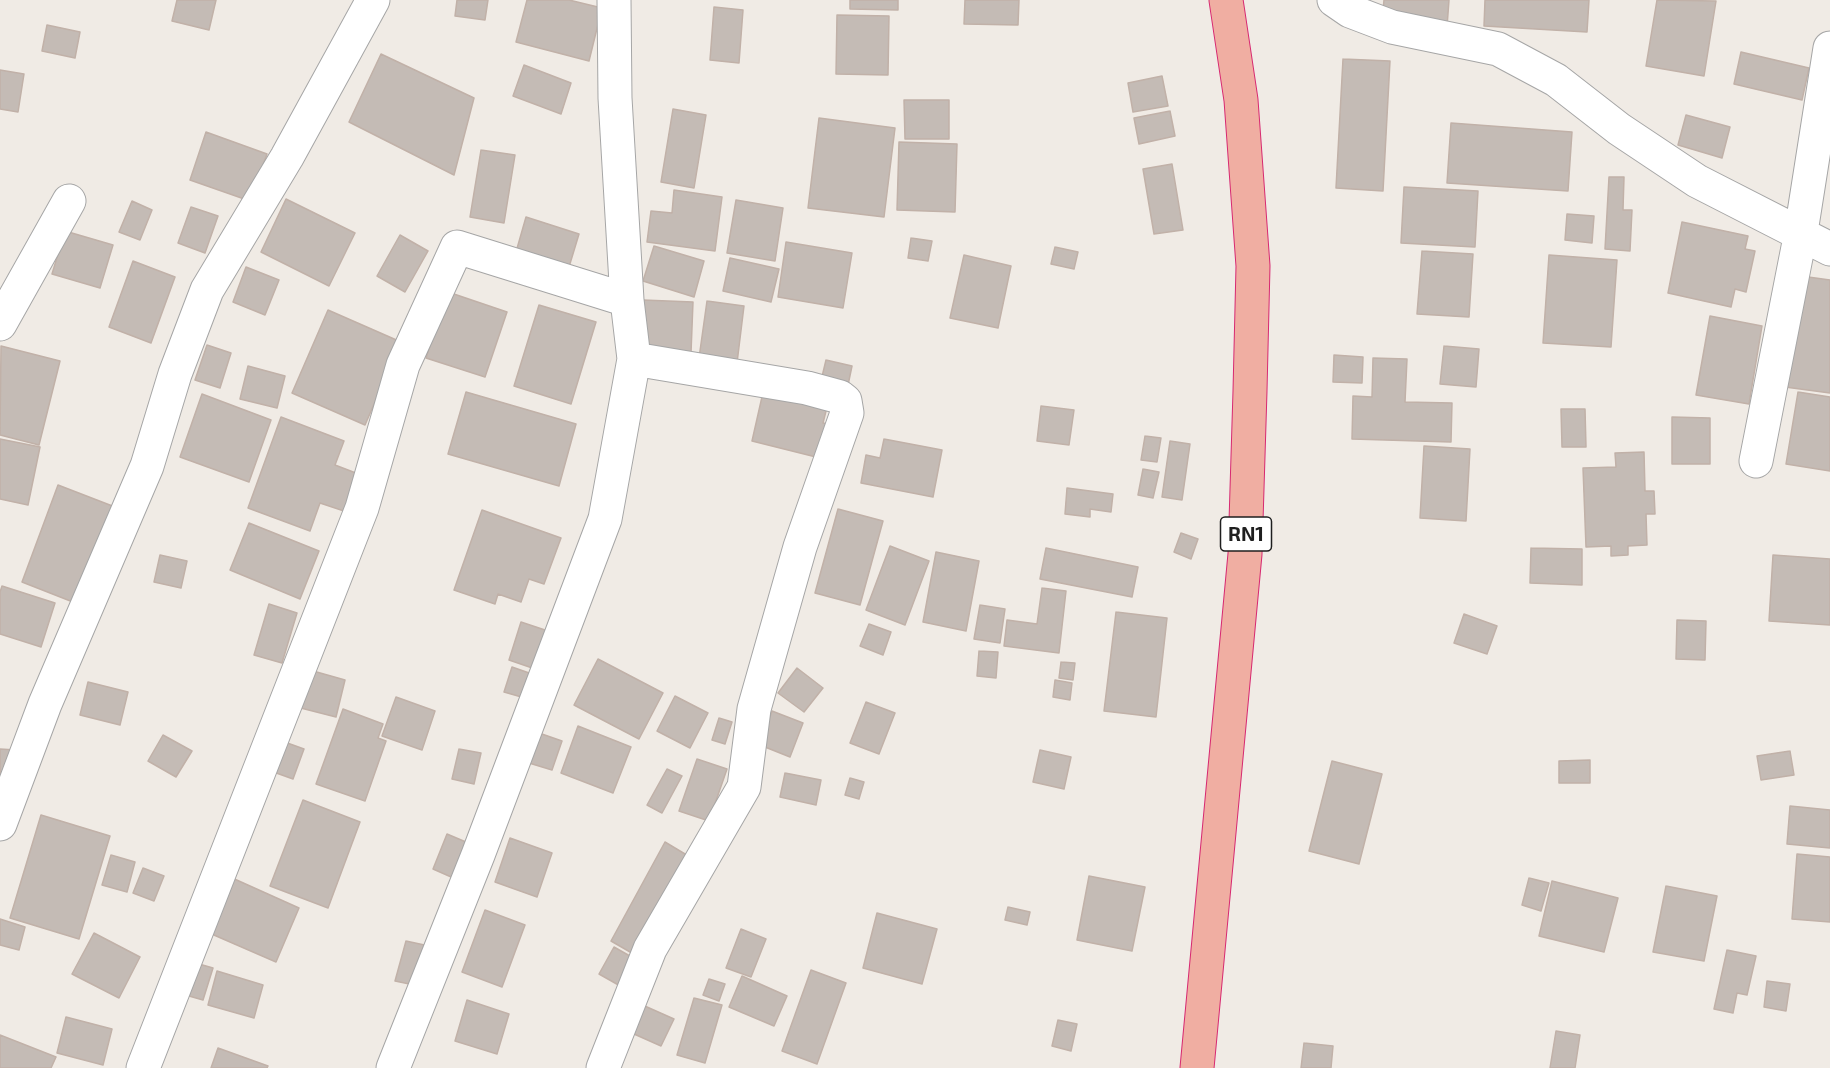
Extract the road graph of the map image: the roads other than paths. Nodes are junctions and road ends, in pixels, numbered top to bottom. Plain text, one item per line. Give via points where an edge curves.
1 (373, 0) edge
2 (614, 0) edge
3 (1226, 0) edge
4 (1334, 0) edge
5 (1830, 48) edge
6 (69, 201) dead end
7 (1801, 232) junction
8 (1830, 249) edge
9 (627, 300) junction
10 (0, 324) edge
11 (634, 359) junction
12 (1756, 461) dead end
13 (0, 824) edge
14 (143, 1068) edge
15 (393, 1068) edge
16 (603, 1068) edge
17 (1197, 1068) edge

1 - 13 street via 207,290 175,374 147,466 45,704
2 - 9 street via 615,98
3 - 17 highway, RN1 via 1241,100 1253,266 1250,403 1245,554
4 - 7 street via 1350,11 1392,27 1498,49 1556,80 1619,129 1697,181
5 - 7 street
6 - 10 street
7 - 8 street
7 - 12 street
9 - 11 street
9 - 14 street via 457,247 403,365 362,508
11 - 15 street via 605,519
11 - 16 street via 807,388 840,397 847,413 800,547 754,709 744,787 650,949

